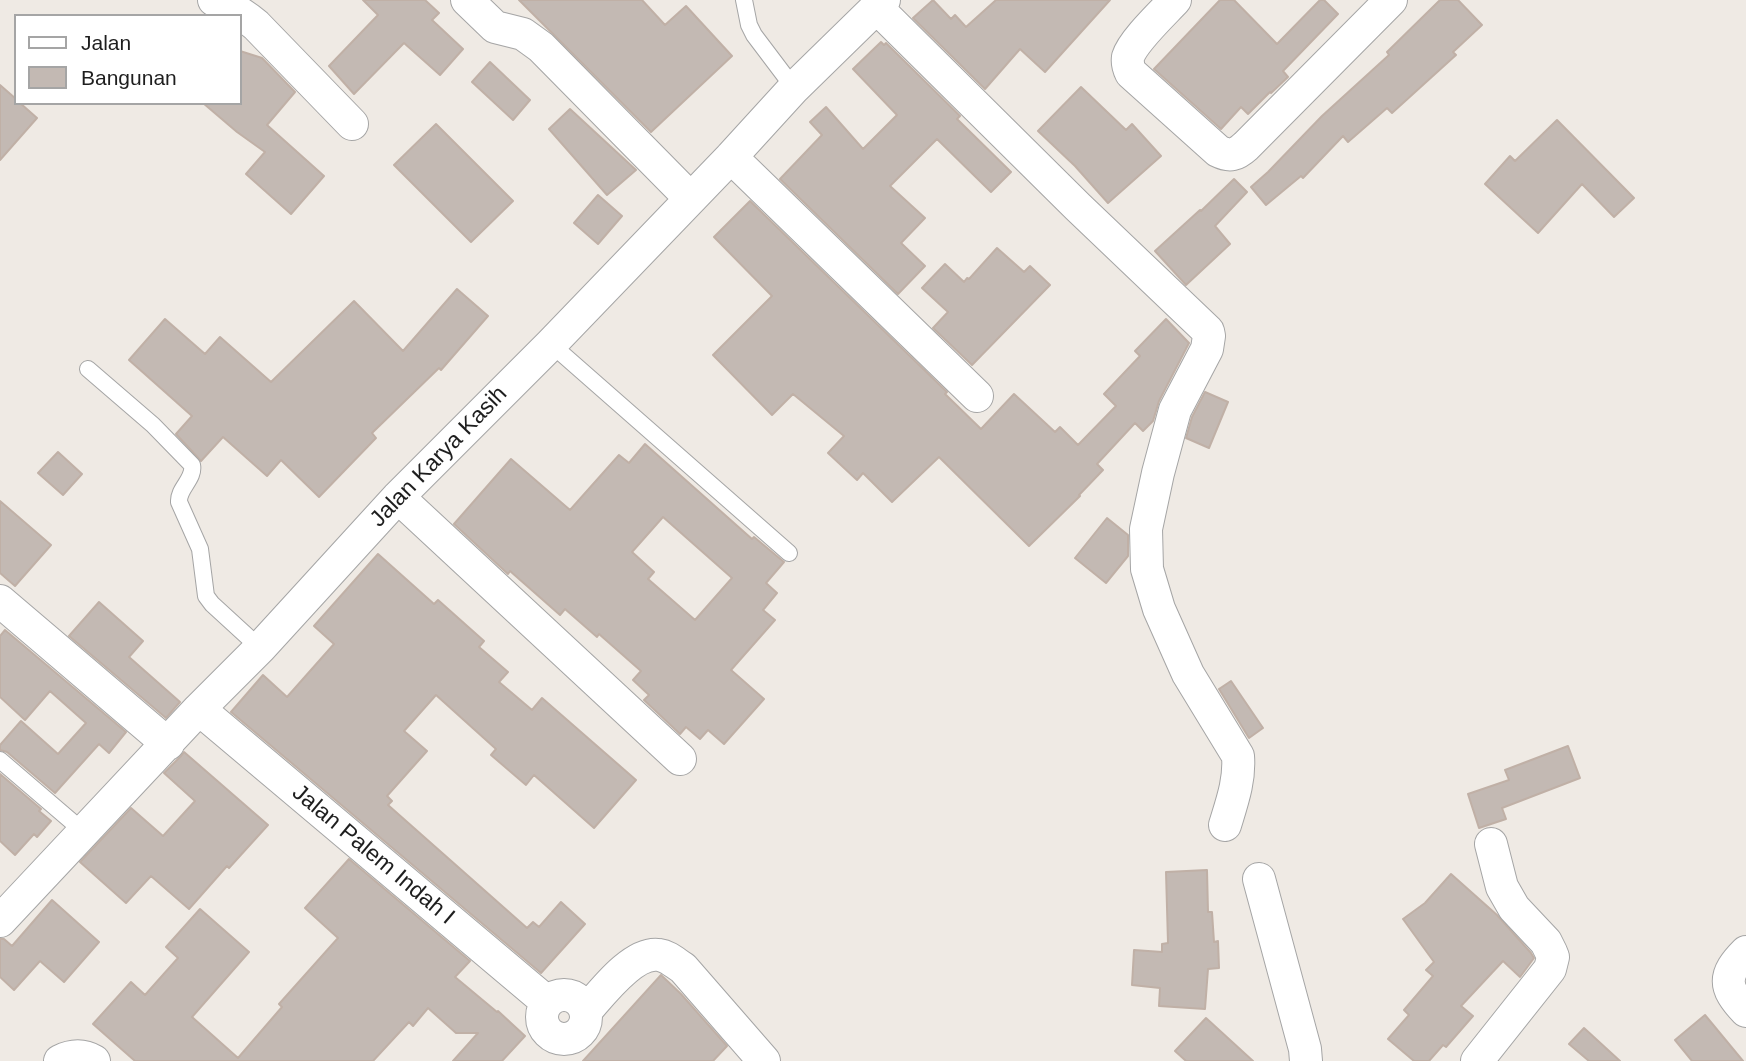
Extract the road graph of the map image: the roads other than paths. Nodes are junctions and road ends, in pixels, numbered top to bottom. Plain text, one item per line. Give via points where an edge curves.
1 (214, 0) edge
2 (467, 0) edge
3 (744, 0) edge
4 (1175, 0) edge
5 (1391, 0) edge
6 (881, 4) edge
7 (794, 88) junction
8 (352, 124) dead end
9 (731, 157) junction
10 (690, 198) junction
11 (551, 344) junction
12 (88, 369) dead end
13 (977, 396) dead end
14 (398, 497) junction
15 (789, 553) dead end
16 (0, 601) edge
17 (260, 648) junction
18 (199, 709) junction
19 (168, 744) junction
20 (680, 759) dead end
21 (0, 760) edge
22 (1225, 825) dead end
23 (84, 832) junction
24 (1491, 844) dead end
25 (1259, 879) dead end
26 (0, 921) edge
27 (1746, 952) edge
28 (547, 1002) junction
29 (586, 1011) junction
30 (1746, 1011) edge
31 (553, 1050) edge
32 (753, 1056) edge
33 (60, 1061) edge
34 (94, 1061) edge
35 (1306, 1061) edge
36 (1477, 1061) edge

1 - 8 street via 256,25
2 - 10 street via 495,27 523,34 541,47
3 - 7 lane via 754,35
4 - 5 street via 1135,45 1128,66 1218,151 1230,156
6 - 7 street, Jalan Karya Kasih
6 - 22 street via 1078,207 1208,331 1207,349 1175,411 1158,473 1146,529 1147,569 1158,609 1188,674 1238,756 1236,791
7 - 9 street, Jalan Karya Kasih
9 - 10 street, Jalan Karya Kasih
9 - 13 street
10 - 11 street, Jalan Karya Kasih
11 - 14 street, Jalan Karya Kasih
11 - 15 lane
12 - 17 lane via 192,465 179,502 200,549 206,596
14 - 17 street, Jalan Karya Kasih
14 - 20 street
16 - 19 street
17 - 18 street, Jalan Karya Kasih
18 - 19 street, Jalan Karya Kasih
18 - 28 street, Jalan Palem Indah I
19 - 23 street, Jalan Karya Kasih
21 - 23 lane
23 - 26 street, Jalan Karya Kasih
24 - 36 street via 1502,887 1553,957 1550,970
25 - 35 street
27 - 30 street via 1728,981
28 - 29 street via 559,995 573,996
28 - 31 street via 543,1027 553,1037
29 - 31 street via 580,1032
29 - 32 street via 638,958 661,955 683,968
33 - 34 street via 78,1056

